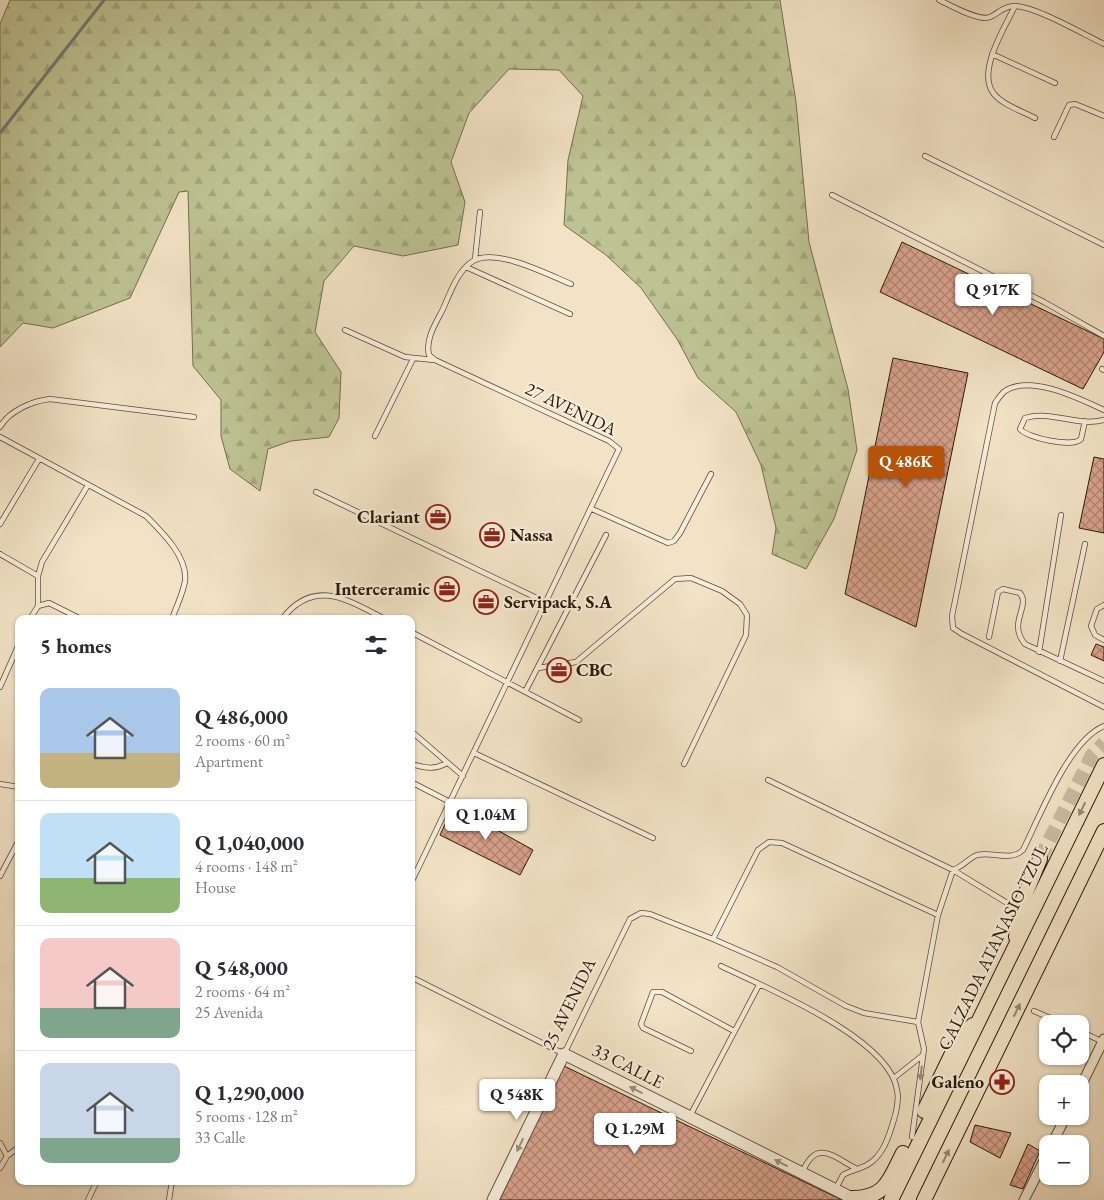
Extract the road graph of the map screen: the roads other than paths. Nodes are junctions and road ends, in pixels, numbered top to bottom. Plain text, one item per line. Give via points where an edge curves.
1 (939, 0) edge
2 (1015, 6) junction
3 (1104, 44) edge
4 (992, 54) junction
5 (1055, 83) dead end
6 (1104, 116) edge
7 (1035, 118) dead end
8 (1054, 137) dead end
9 (925, 156) dead end
10 (832, 195) dead end
11 (480, 212) dead end
12 (1104, 245) edge
13 (475, 259) junction
14 (466, 267) junction
15 (571, 284) dead end
16 (570, 314) dead end
17 (345, 330) dead end
18 (1104, 336) edge
19 (413, 358) junction
20 (435, 360) junction
21 (1104, 410) edge
22 (194, 417) dead end
23 (1104, 420) edge
24 (1085, 421) junction
25 (0, 427) edge
26 (375, 436) dead end
27 (0, 437) edge
28 (39, 459) junction
29 (711, 474) dead end
30 (88, 485) junction
31 (316, 492) dead end
32 (592, 509) junction
33 (1062, 516) dead end
34 (0, 524) edge
35 (606, 535) dead end
36 (1086, 544) dead end
37 (0, 554) edge
38 (38, 576) junction
39 (547, 603) junction
40 (1104, 605) edge
41 (38, 606) junction
42 (32, 615) edge
43 (73, 615) edge
44 (173, 615) edge
45 (285, 615) edge
46 (377, 615) edge
47 (415, 634) edge
48 (989, 637) dead end
49 (1104, 640) edge
50 (1039, 652) junction
51 (15, 653) edge
52 (1060, 661) junction
53 (538, 668) junction
54 (509, 681) junction
55 (1104, 681) edge
56 (0, 687) edge
57 (526, 690) junction
58 (1104, 707) edge
59 (580, 720) dead end
60 (1104, 726) edge
61 (415, 734) edge
62 (474, 753) junction
63 (447, 762) junction
64 (684, 764) dead end
65 (415, 765) edge
66 (1104, 765) edge
67 (463, 776) junction
68 (768, 780) dead end
69 (0, 784) edge
70 (415, 784) edge
71 (15, 786) edge
72 (450, 802) junction
73 (1104, 831) edge
74 (653, 838) dead end
75 (15, 848) edge
76 (1040, 859) tunnel mouth
77 (953, 870) junction
78 (415, 875) edge
79 (0, 876) edge
80 (1019, 909) junction
81 (938, 915) junction
82 (713, 939) junction
83 (1014, 948) junction
84 (720, 966) dead end
85 (415, 979) edge
86 (759, 985) junction
87 (1034, 1010) dead end
88 (1045, 1015) edge
89 (978, 1021) junction
90 (918, 1022) junction
91 (734, 1031) junction
92 (1089, 1035) edge
93 (1103, 1041) edge
94 (691, 1051) dead end
95 (564, 1054) junction
96 (923, 1055) junction
97 (1086, 1075) edge
98 (894, 1078) junction
99 (690, 1117) junction
100 (912, 1137) junction
101 (0, 1143) edge
102 (15, 1150) edge
103 (7, 1156) junction
104 (0, 1168) edge
105 (855, 1168) junction
106 (1039, 1171) edge
107 (802, 1173) junction
108 (95, 1185) edge
109 (172, 1185) edge
110 (835, 1190) junction
111 (854, 1199) edge
112 (88, 1200) edge
113 (170, 1200) edge
114 (493, 1200) edge
115 (891, 1200) edge
116 (924, 1200) edge
117 (1024, 1200) edge

1 - 2 lane via 981,18 989,18 1006,7
2 - 3 lane via 1039,13
2 - 4 lane
4 - 5 lane
4 - 7 lane via 988,83 994,94
6 - 8 lane via 1069,104
9 - 12 lane
10 - 18 lane via 1044,302
11 - 13 lane
13 - 14 lane
13 - 15 lane via 514,260
14 - 16 lane
14 - 20 lane via 429,340 429,355
17 - 19 lane
19 - 20 lane
19 - 26 lane
20 - 32 lane, 27 AVENIDA via 617,446 618,454
21 - 58 lane via 1068,394 1034,386 1005,391 994,403 952,616 953,628 962,634
22 - 25 lane via 50,399 35,401 4,420
23 - 24 lane
24 - 24 lane via 1034,415 1025,418 1020,430 1034,437 1073,444 1081,439
27 - 28 lane
28 - 30 lane
28 - 34 lane
29 - 32 lane via 680,533 668,543
30 - 38 lane via 42,562
30 - 44 lane via 146,516 164,534 185,568 185,583
31 - 39 lane
32 - 39 lane, 27 AVENIDA
33 - 50 lane
35 - 53 lane
36 - 52 lane
37 - 38 lane
38 - 41 lane
39 - 54 lane, 27 AVENIDA
40 - 49 lane via 1097,609 1090,626 1095,636
41 - 42 lane
41 - 43 lane via 49,603
45 - 46 lane via 290,608 315,595 330,594 343,597
47 - 54 lane
48 - 50 lane via 998,592 1003,589 1020,593 1023,600 1017,624 1018,635 1025,644
50 - 52 lane
51 - 56 lane
52 - 55 lane
53 - 57 lane
53 - 64 lane via 576,662 675,579 691,578 722,591 740,604 748,615 746,635
54 - 57 lane
54 - 62 lane, 27 AVENIDA
57 - 59 lane
60 - 77 lane via 1080,743 1018,855 975,855 962,867
61 - 63 lane
62 - 67 lane, 27 AVENIDA
62 - 74 lane
63 - 65 lane via 430,769
63 - 67 lane
66 -> 83 main road, CALZADA ATANASIO TZUL
67 - 72 lane, 27 AVENIDA
68 - 77 lane
69 - 71 lane
70 - 72 lane
72 - 78 lane, 27 AVENIDA
116 -> 73 main road
75 - 79 lane
76 - 80 main road
77 - 80 lane
77 - 81 lane
80 - 83 main road
81 - 82 lane via 782,843 769,842 758,850
81 - 90 lane
82 - 90 lane, 25 AVENIDA via 777,968 846,1006 864,1013
82 - 95 lane, 25 AVENIDA via 650,914 641,913 630,919
83 - 89 main road, CALZADA ATANASIO TZUL
84 - 86 lane
85 - 95 lane, 33 CALLE
86 - 91 lane
86 - 98 lane via 842,1026 865,1044
87 - 88 lane
89 - 100 main road via 960,1036
89 - 115 main road, CALZADA ATANASIO TZUL
90 - 96 lane
91 - 94 lane via 662,992 653,992 641,1024 643,1028
91 - 99 lane
92 - 93 lane
93 - 97 street
99 -> 95 street, 33 CALLE
95 -> 114 street, 25 AVENIDA
96 - 98 lane
96 -> 100 lane
98 - 105 lane via 898,1089 897,1107 889,1136 877,1156
107 -> 99 street, 33 CALLE
100 - 111 main road via 884,1188 873,1196
101 - 103 lane
102 - 103 lane
103 - 104 lane
105 - 107 lane via 824,1152 816,1152 808,1158
105 - 110 lane via 843,1175
106 - 117 street
107 - 110 street, 33 CALLE
108 - 112 lane
109 - 113 lane
110 - 111 street, 33 CALLE

